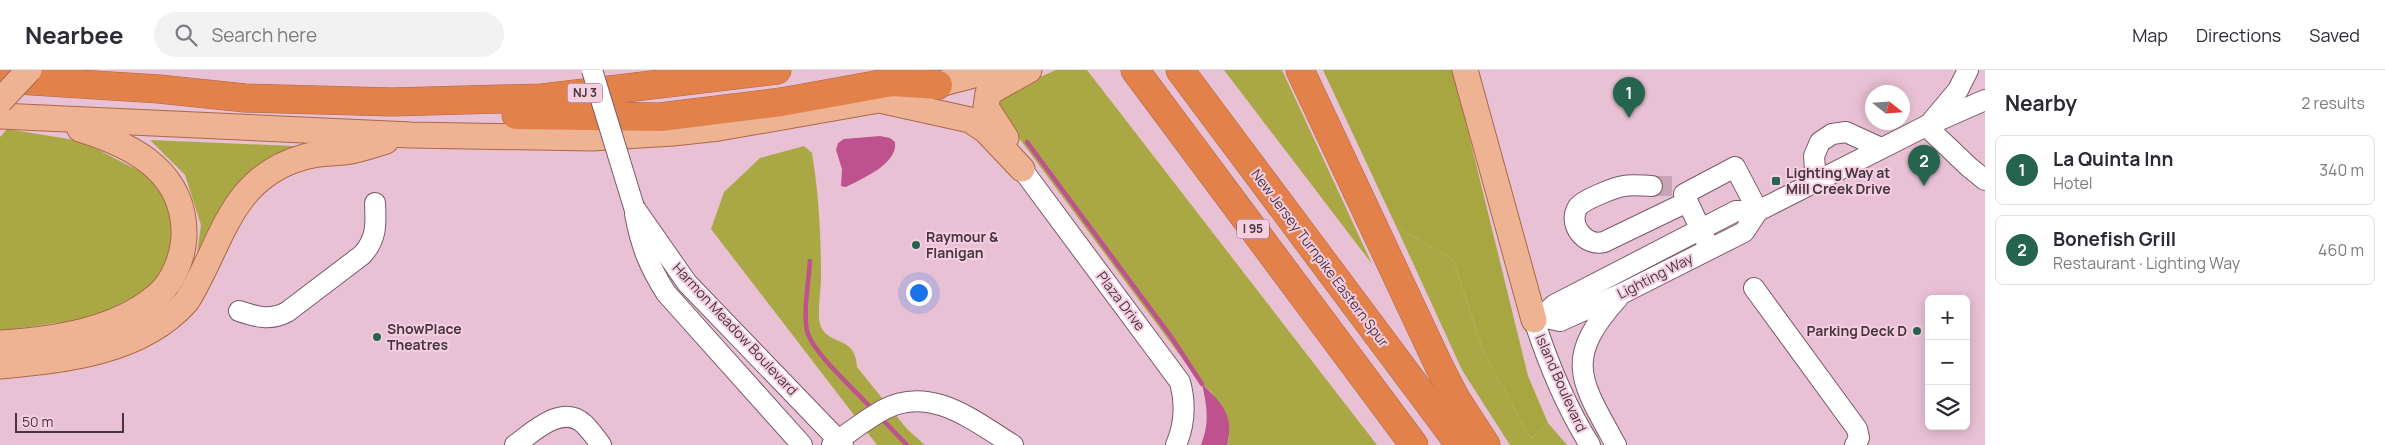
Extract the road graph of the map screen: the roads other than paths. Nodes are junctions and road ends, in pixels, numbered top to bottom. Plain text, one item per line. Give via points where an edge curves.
1 (29, 70) edge
2 (592, 70) edge
3 (776, 70) edge
4 (992, 70) edge
5 (1029, 70) edge
6 (1135, 70) edge
7 (1180, 70) edge
8 (1300, 70) edge
9 (1465, 70) edge
10 (1968, 70) edge
11 (0, 79) edge
12 (938, 85) junction
13 (879, 100) junction
14 (1985, 100) edge
15 (0, 101) edge
16 (392, 102) junction
17 (0, 116) edge
18 (32, 118) junction
19 (1927, 125) junction
20 (411, 135) junction
21 (1881, 148) junction
22 (1022, 169) junction
23 (1980, 176) edge
24 (1816, 182) junction
25 (1652, 186) tunnel mouth
26 (1682, 194) junction
27 (375, 203) dead end
28 (634, 207) junction
29 (1758, 211) junction
30 (1701, 229) junction
31 (1710, 248) junction
32 (1754, 288) dead end
33 (1623, 293) junction
34 (239, 311) dead end
35 (1538, 319) junction
36 (0, 343) edge
37 (0, 366) edge
38 (838, 443) edge
39 (515, 445) edge
40 (601, 445) edge
41 (802, 445) edge
42 (1013, 445) edge
43 (1176, 445) edge
44 (1414, 445) edge
45 (1460, 445) edge
46 (1486, 445) edge
47 (1590, 445) edge
48 (1616, 445) edge
49 (1856, 445) edge

1 - 15 main road, bridge
2 - 28 street, Harmon Meadow Boulevard, bridge
3 - 16 highway, NJ 3 via 542,98
4 - 12 main road
5 - 22 main road via 988,93 986,100 986,107
6 - 44 highway, I 95
7 - 45 highway, New Jersey Turnpike Eastern Spur / I 95
8 - 46 highway via 1440,368
9 - 35 main road
10 - 19 street via 1958,90
11 - 16 highway, NJ 3 via 245,98
12 - 13 main road
12 - 16 highway via 892,82 781,102 653,117 421,113
13 - 20 main road via 719,128 646,136
13 - 22 main road via 970,120 986,131
14 - 19 street, Lighting Way
17 - 18 main road
18 - 20 main road
18 - 36 main road via 110,138 140,154 162,172 175,193 184,219 183,248 174,272 159,294 132,314 55,337
19 - 21 street, Lighting Way
19 - 23 street
20 - 37 main road via 347,152 303,157 263,176 242,195 187,301 148,333 84,355
21 - 24 street, Lighting Way
21 - 24 street via 1846,132 1832,134 1820,142 1814,156
22 - 43 street, Plaza Drive via 1180,382 1184,416
24 - 29 street, Lighting Way
25 - 26 street via 1624,186 1583,203 1576,219 1582,237 1592,242 1604,242
26 - 29 street via 1735,167
26 - 30 street
27 - 34 street via 376,231 371,245 362,254 275,318
28 - 38 street, Harmon Meadow Boulevard via 687,283
28 - 41 street, Harmon Meadow Boulevard via 641,245 666,293
29 - 30 street, Lighting Way via 1736,211
29 - 31 street, Lighting Way via 1744,232
30 - 31 street
30 - 35 street, Lighting Way via 1554,305
31 - 33 street, Lighting Way
32 - 49 street via 1857,430 1859,438
33 - 35 street, Lighting Way via 1560,321
33 - 48 street, Island Boulevard via 1593,329 1581,361 1582,375 1592,400
35 - 47 street, Island Boulevard via 1544,349
38 - 42 street via 883,410 897,404 919,402 941,403
39 - 40 street via 552,419 568,417 583,423

